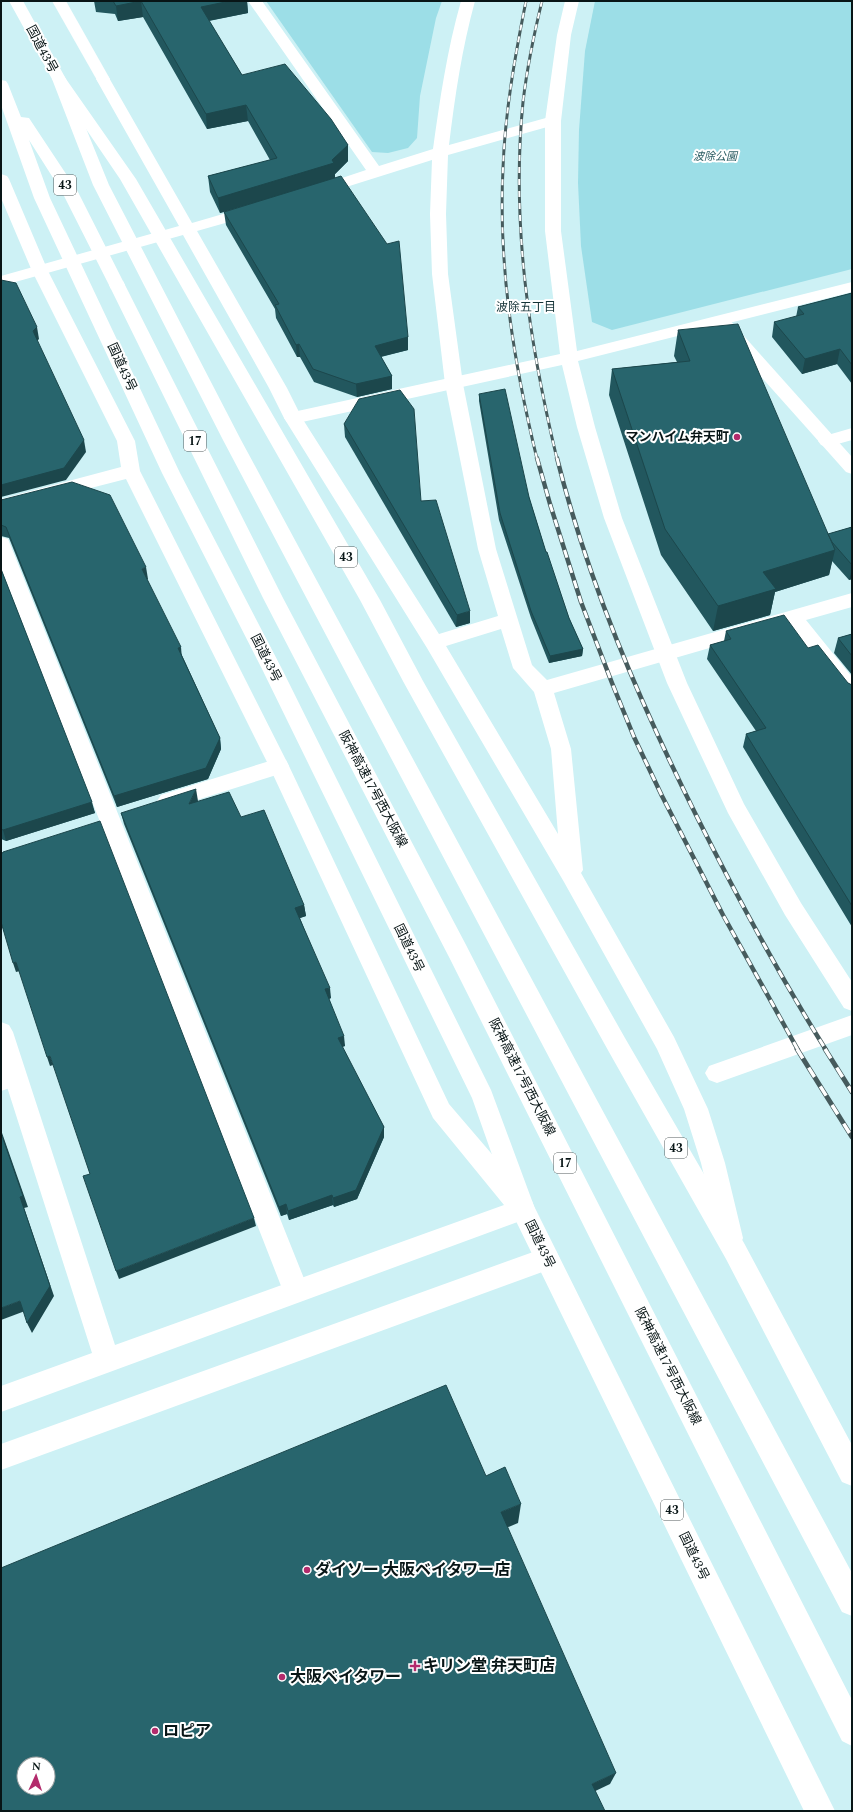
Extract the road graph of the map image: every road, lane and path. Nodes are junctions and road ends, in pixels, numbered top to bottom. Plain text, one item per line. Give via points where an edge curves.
1 (16, 1) edge
2 (59, 1) edge
3 (255, 1) edge
4 (468, 1) edge
5 (572, 1) edge
6 (59, 79) junction
7 (3, 87) edge
8 (553, 121) junction
9 (440, 152) junction
10 (376, 173) junction
11 (1, 179) edge
12 (307, 194) edge
13 (270, 205) edge
14 (189, 230) junction
15 (40, 272) junction
16 (1, 281) edge
17 (118, 285) joint
18 (852, 288) edge
19 (721, 321) junction
20 (569, 358) junction
21 (454, 384) junction
22 (293, 418) junction
23 (852, 434) edge
24 (827, 441) junction
25 (852, 468) edge
26 (130, 471) junction
27 (1, 505) edge
28 (1, 544) edge
29 (852, 600) edge
30 (793, 617) junction
31 (508, 620) junction
32 (434, 643) junction
33 (665, 653) junction
34 (543, 689) junction
35 (852, 691) edge
36 (279, 766) junction
37 (148, 807) edge
38 (118, 817) junction
39 (88, 826) edge
40 (572, 876) junction
41 (852, 1001) edge
42 (852, 1025) edge
43 (1, 1032) edge
44 (717, 1074) dead end
45 (8, 1079) edge
46 (523, 1209) junction
47 (735, 1251) junction
48 (547, 1259) junction
49 (296, 1291) junction
50 (107, 1360) junction
51 (1, 1399) edge
52 (1, 1457) edge
53 (852, 1472) edge
54 (852, 1602) edge
55 (852, 1731) edge
56 (820, 1811) edge

1 - 6 main road, 国道43号 / 43
2 - 14 main road
3 - 10 main road
4 - 9 main road via 449,84
5 - 8 main road via 564,35
6 - 47 main road, 国道43号 / 43 via 131,186 370,600 414,683
6 - 54 main road, 17 via 101,185 232,440
7 - 17 main road, 43 via 70,192
7 - 46 main road, 国道43号 / 43 via 42,198 171,473 273,671 483,1097
8 - 9 main road
8 - 20 main road via 553,230
9 - 10 main road
9 - 21 main road via 440,274
10 - 12 main road
11 - 15 main road
13 - 14 main road
14 - 15 main road
14 - 22 main road
15 - 16 main road
15 - 26 main road via 126,441
17 - 55 main road, 阪神高速17号西大阪線 / 17 via 274,598 457,950
18 - 19 main road
19 - 20 main road
19 - 24 main road
20 - 21 main road
20 - 33 main road via 613,518
21 - 22 main road
21 - 31 main road via 488,548
22 - 32 main road
23 - 24 main road
24 - 25 main road
26 - 27 main road
26 - 36 main road
28 - 38 main road
29 - 30 main road
30 - 33 main road
30 - 35 main road
31 - 32 main road
31 - 34 main road via 523,668
32 - 40 main road
33 - 34 main road
33 - 41 main road via 735,807 793,909
34 - 40 main road via 561,749
36 - 37 main road
36 - 46 main road via 441,1112
38 - 39 main road
38 - 49 main road
40 - 47 main road via 666,1044 696,1109 713,1163
42 - 44 main road
43 - 45 main road
45 - 50 main road
46 - 48 main road, 国道43号 / 43
46 - 49 main road
47 - 53 main road, 国道43号 / 43
48 - 52 main road
48 - 56 main road, 国道43号 / 43
49 - 50 main road
50 - 51 main road

